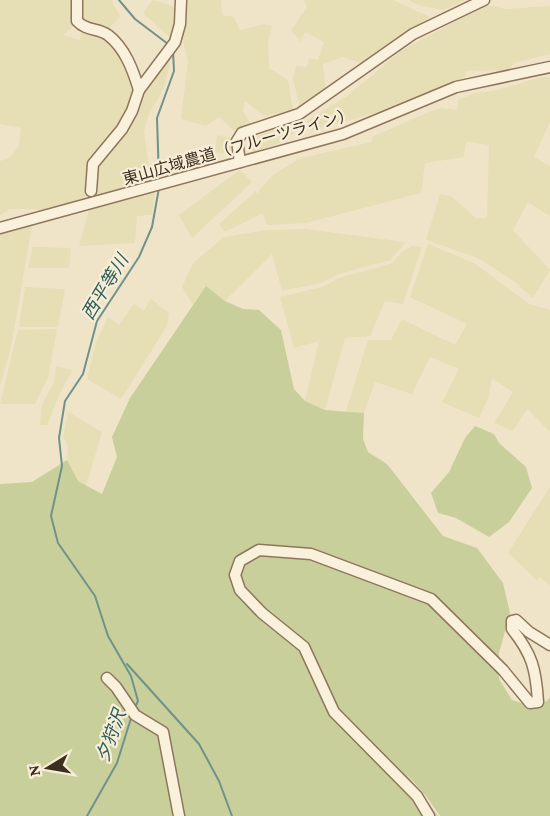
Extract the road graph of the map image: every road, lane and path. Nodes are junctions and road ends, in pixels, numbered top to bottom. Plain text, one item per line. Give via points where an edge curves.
1 (77, 0) edge
2 (181, 0) edge
3 (484, 0) edge
4 (550, 67) edge
5 (140, 90) junction
6 (240, 162) junction
7 (91, 191) dead end
8 (0, 228) edge
9 (550, 645) edge
10 (106, 678) dead end
11 (179, 816) edge
12 (429, 816) edge

1 - 5 street via 77,21 83,28 107,34 126,56
2 - 5 street via 180,24 171,47
3 - 6 street via 413,34 299,114 242,133 237,141
4 - 6 street, 東山広域農道（フルーツライン） via 456,87 344,134
5 - 7 street via 122,129 93,164
6 - 8 street, 東山広域農道（フルーツライン）
9 - 12 street via 512,621 512,629 530,651 535,671 538,702 530,703 503,670 431,599 311,554 259,550 240,561 235,575 240,590 304,647 334,712 417,796
10 - 11 street via 135,715 163,732

